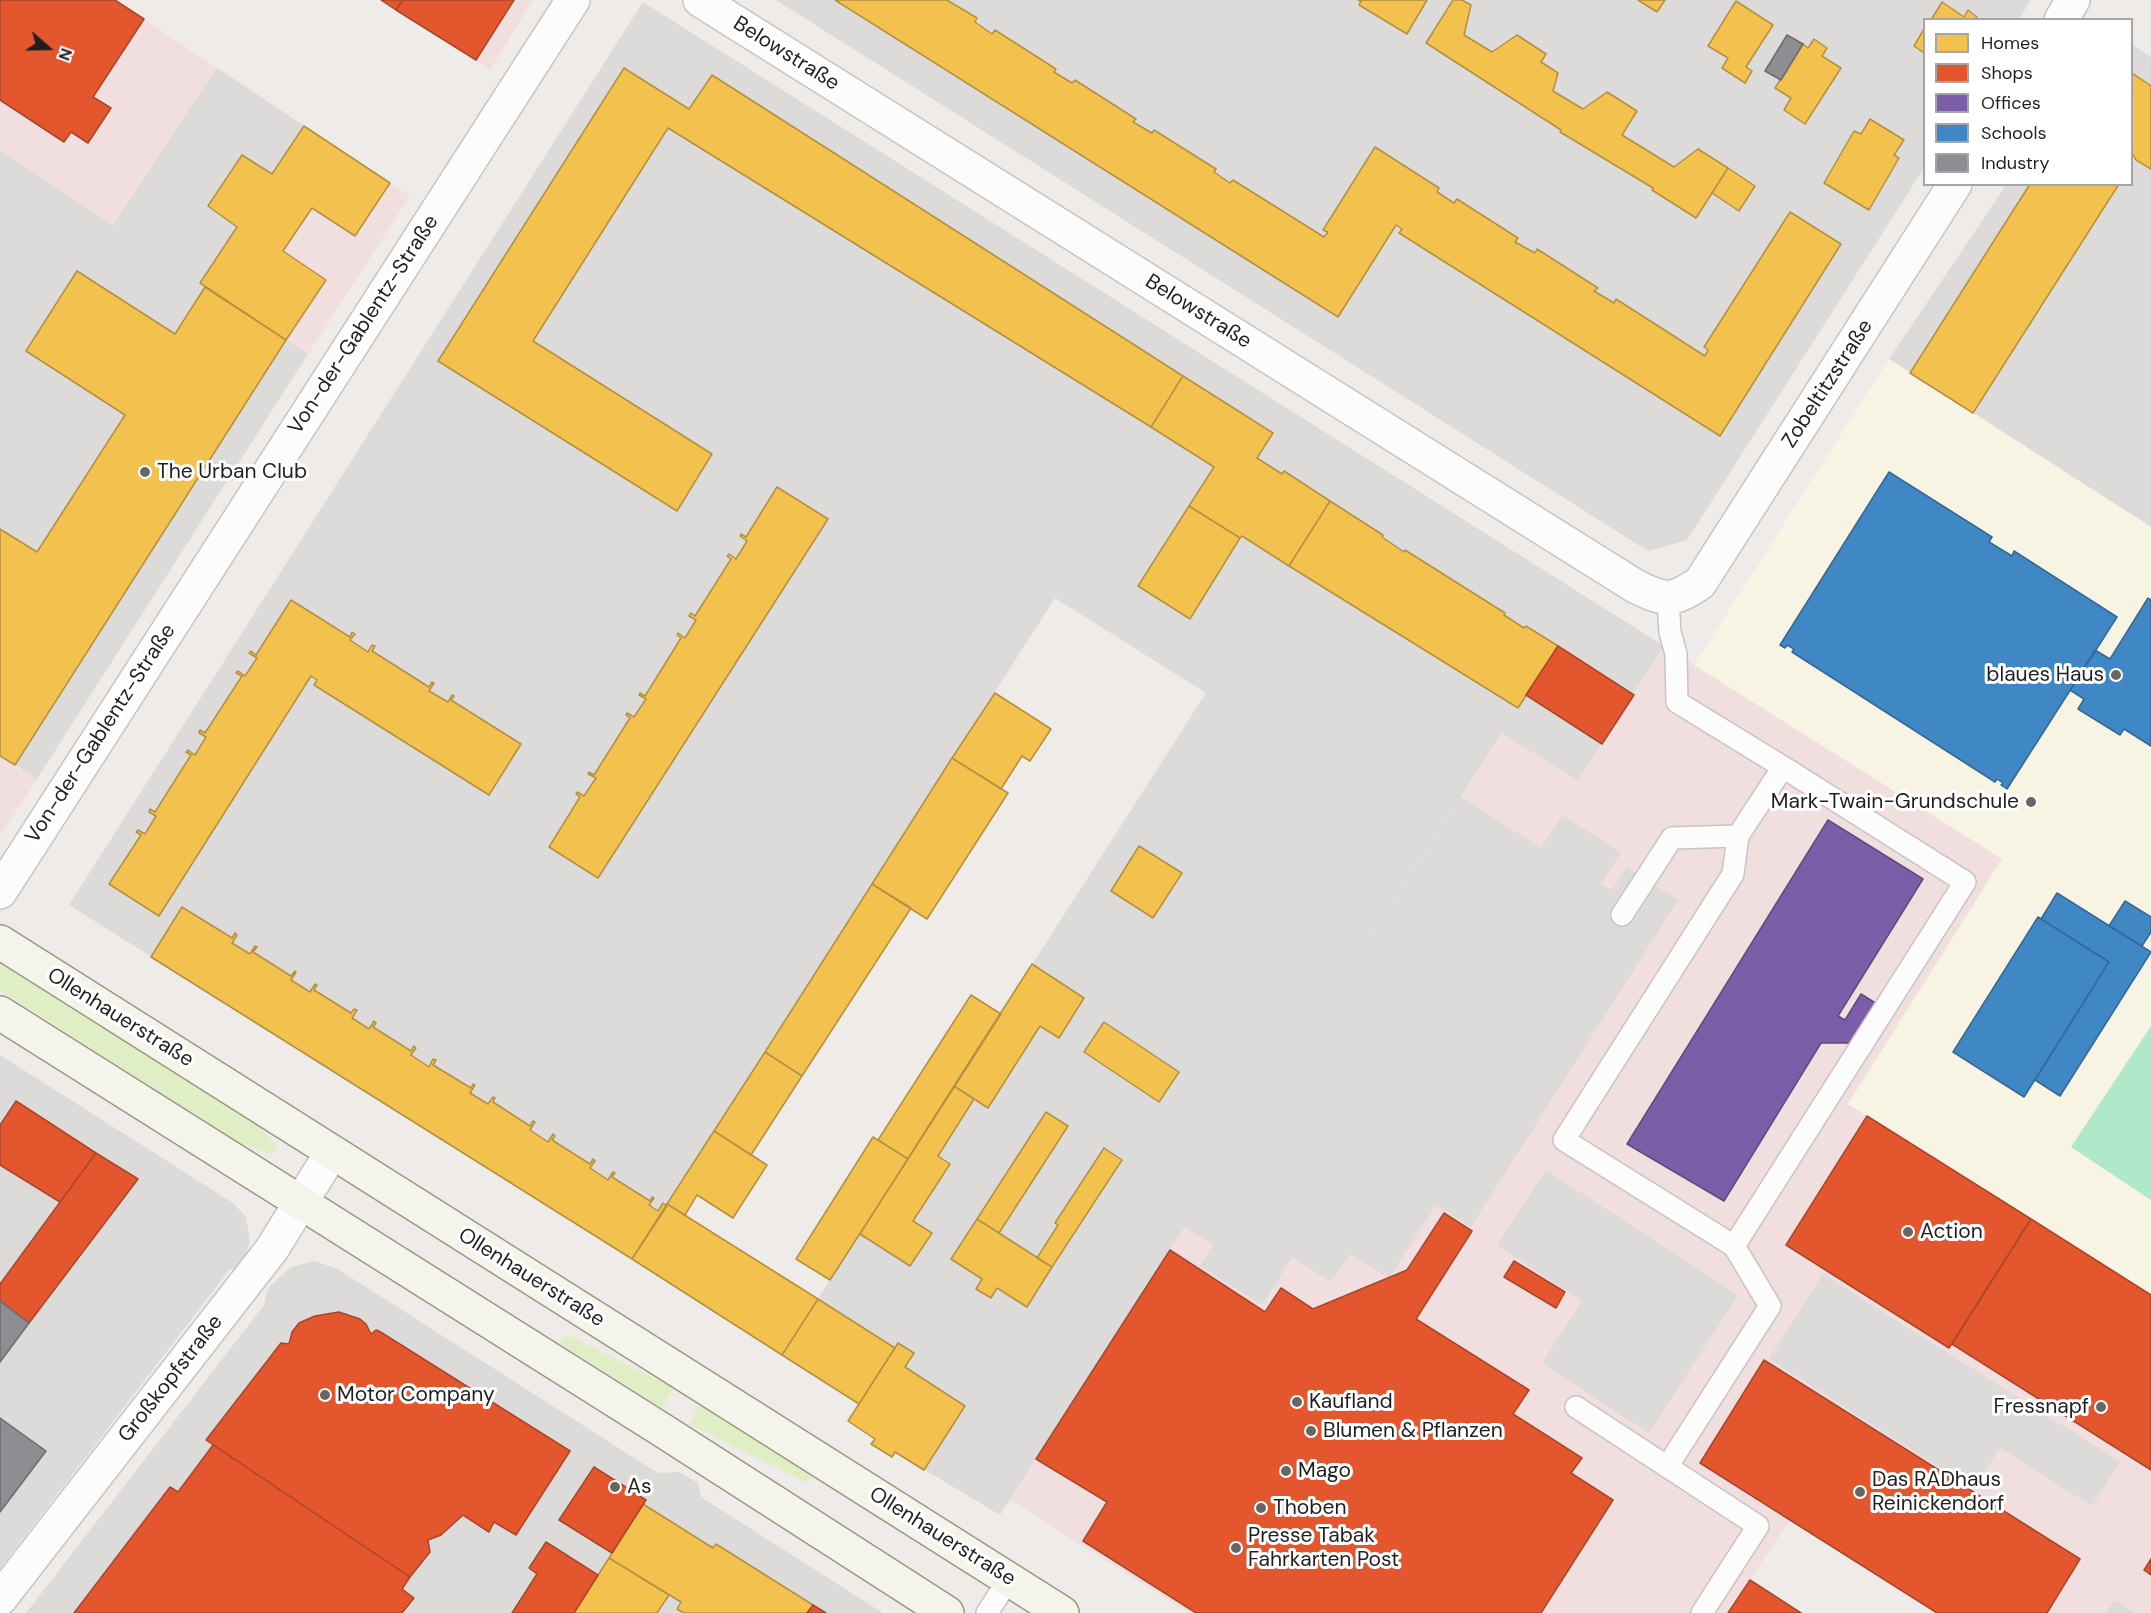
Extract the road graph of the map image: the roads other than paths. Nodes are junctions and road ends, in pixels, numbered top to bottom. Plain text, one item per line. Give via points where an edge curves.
1 (573, 0) edge
2 (700, 0) edge
3 (2073, 0) edge
4 (2062, 18) edge
5 (1954, 186) edge
6 (1668, 599) junction
7 (1783, 767) junction
8 (1738, 836) junction
9 (0, 892) edge
10 (1622, 915) dead end
11 (0, 942) edge
12 (0, 1013) edge
13 (332, 1152) junction
14 (301, 1203) junction
15 (1734, 1246) junction
16 (1576, 1407) dead end
17 (1667, 1467) junction
18 (1009, 1579) junction
19 (0, 1599) edge
20 (947, 1613) edge
21 (987, 1613) edge
22 (1062, 1613) edge
23 (1702, 1613) edge

1 - 9 street, Von-der-Gablentz-Straße
2 - 6 street, Belowstraße via 1635,586
3 - 4 street
5 - 6 street, Zobeltitzstraße via 1701,583
6 - 7 lane via 1676,654 1677,702
7 - 8 lane
7 - 15 lane via 1965,882
8 - 10 lane via 1672,838
8 - 15 lane via 1733,874 1564,1140
11 - 13 main road, Ollenhauerstraße
12 - 14 main road
13 - 14 street, Großkopfstraße
13 - 18 main road, Ollenhauerstraße
14 - 19 street, Großkopfstraße via 272,1249
14 - 20 main road
15 - 17 lane via 1770,1306
16 - 17 lane
17 - 23 lane via 1758,1526
18 - 21 lane
18 - 22 main road, Ollenhauerstraße

